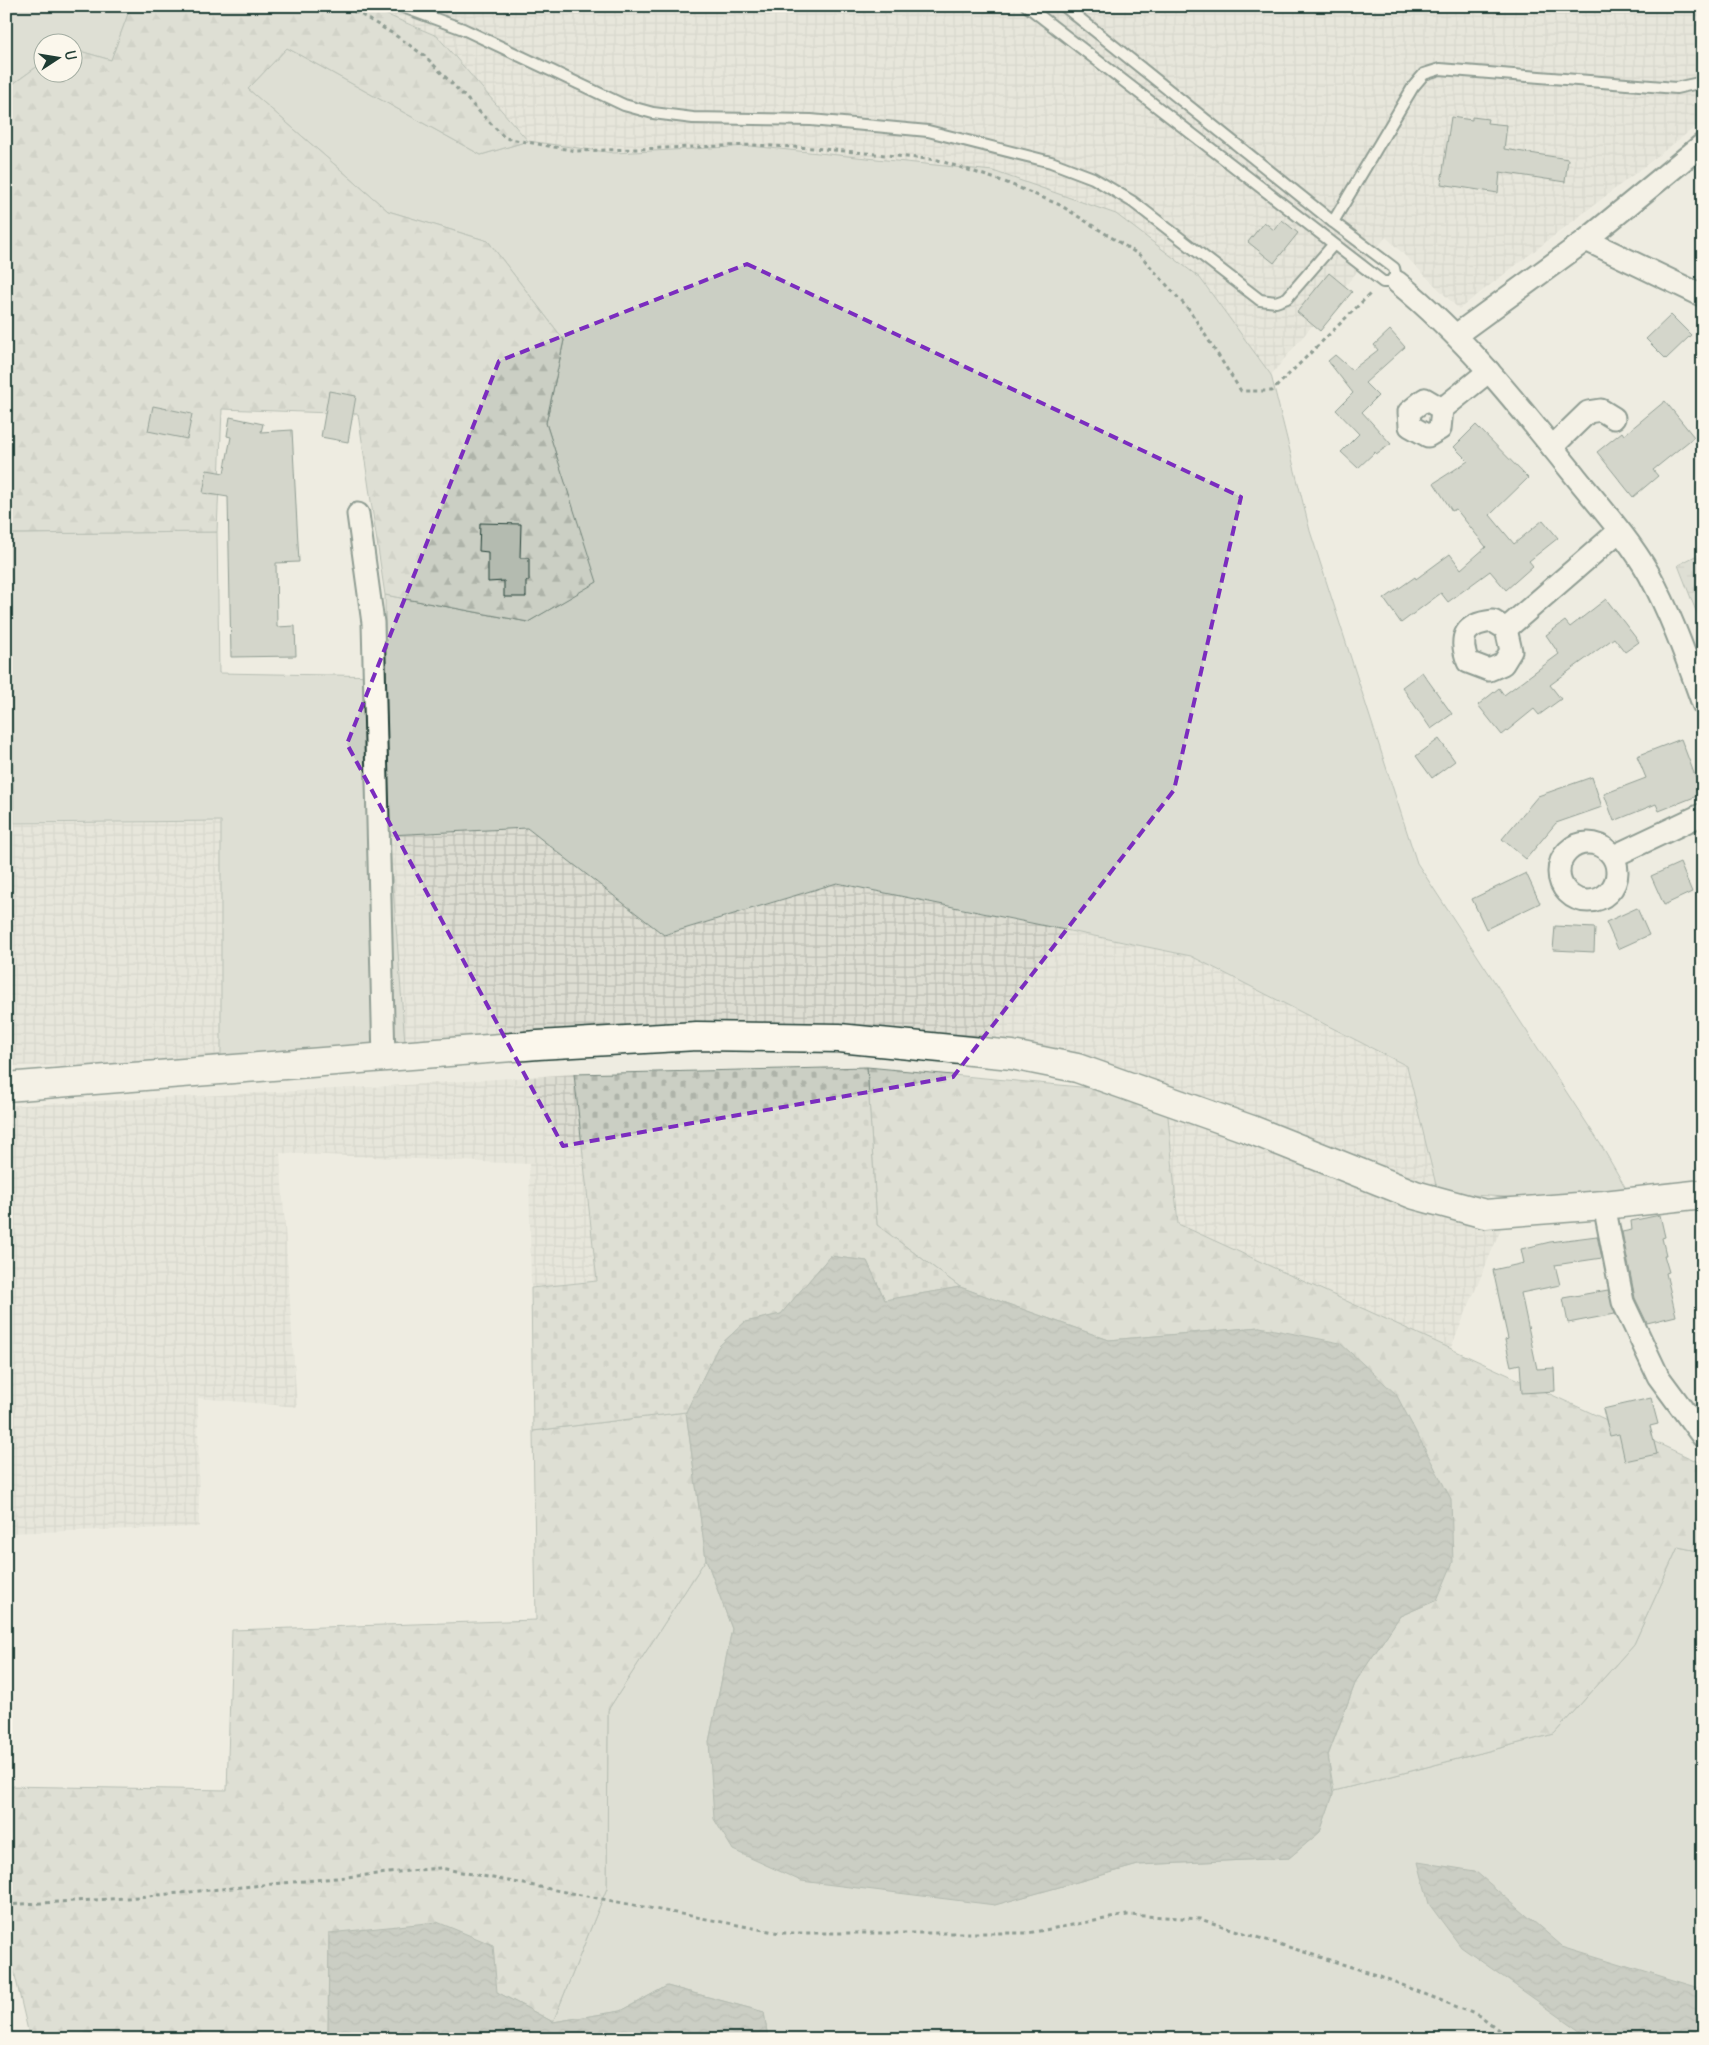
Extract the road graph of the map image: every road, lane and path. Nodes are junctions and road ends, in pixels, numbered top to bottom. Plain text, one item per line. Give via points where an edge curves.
1 (339, 6) edge
2 (400, 6) edge
3 (1027, 6) edge
4 (1064, 6) edge
5 (1703, 82) edge
6 (1703, 144) edge
7 (1333, 222) junction
8 (1586, 240) junction
9 (1333, 245) junction
10 (1390, 282) junction
11 (1703, 296) edge
12 (1456, 335) junction
13 (1489, 371) junction
14 (1442, 409) dead end
15 (1614, 418) dead end
16 (1552, 447) junction
17 (358, 514) dead end
18 (1619, 531) junction
19 (1506, 629) dead end
20 (1703, 704) edge
21 (1703, 814) edge
22 (1614, 856) dead end
23 (384, 1059) junction
24 (6, 1087) edge
25 (1703, 1194) edge
26 (1604, 1205) junction
27 (1703, 1437) edge
28 (6, 1905) edge
29 (1510, 2039) edge

1 - 10 path via 360,14 425,56 505,138 576,151 753,146 813,148 938,160 1005,182 1060,206 1141,256 1190,310 1241,391 1272,391
2 - 9 lane via 463,29 624,105 653,113 693,118 811,120 928,131 1051,162 1094,178 1133,202 1260,300 1276,302 1287,298
3 - 9 lane
4 - 7 lane
5 - 7 lane via 1676,88 1440,69 1424,74 1413,86
6 - 8 street
7 - 10 lane via 1394,268
8 - 11 street
8 - 12 street
9 - 10 lane
10 - 12 street
12 - 13 street
13 - 14 street
13 - 16 street
15 - 16 street via 1601,410 1588,412
16 - 18 street
17 - 23 street via 373,623
18 - 19 street
18 - 20 street via 1648,573 1674,624
21 - 22 street
23 - 24 main road
23 - 26 main road via 538,1045 697,1036 839,1038 1012,1055 1077,1068 1252,1130 1415,1195 1485,1214
25 - 26 main road
26 - 27 street via 1623,1302 1658,1376
28 - 29 path via 127,1898 440,1868 780,1932 1028,1933 1127,1915 1200,1919 1380,1976 1482,2017

